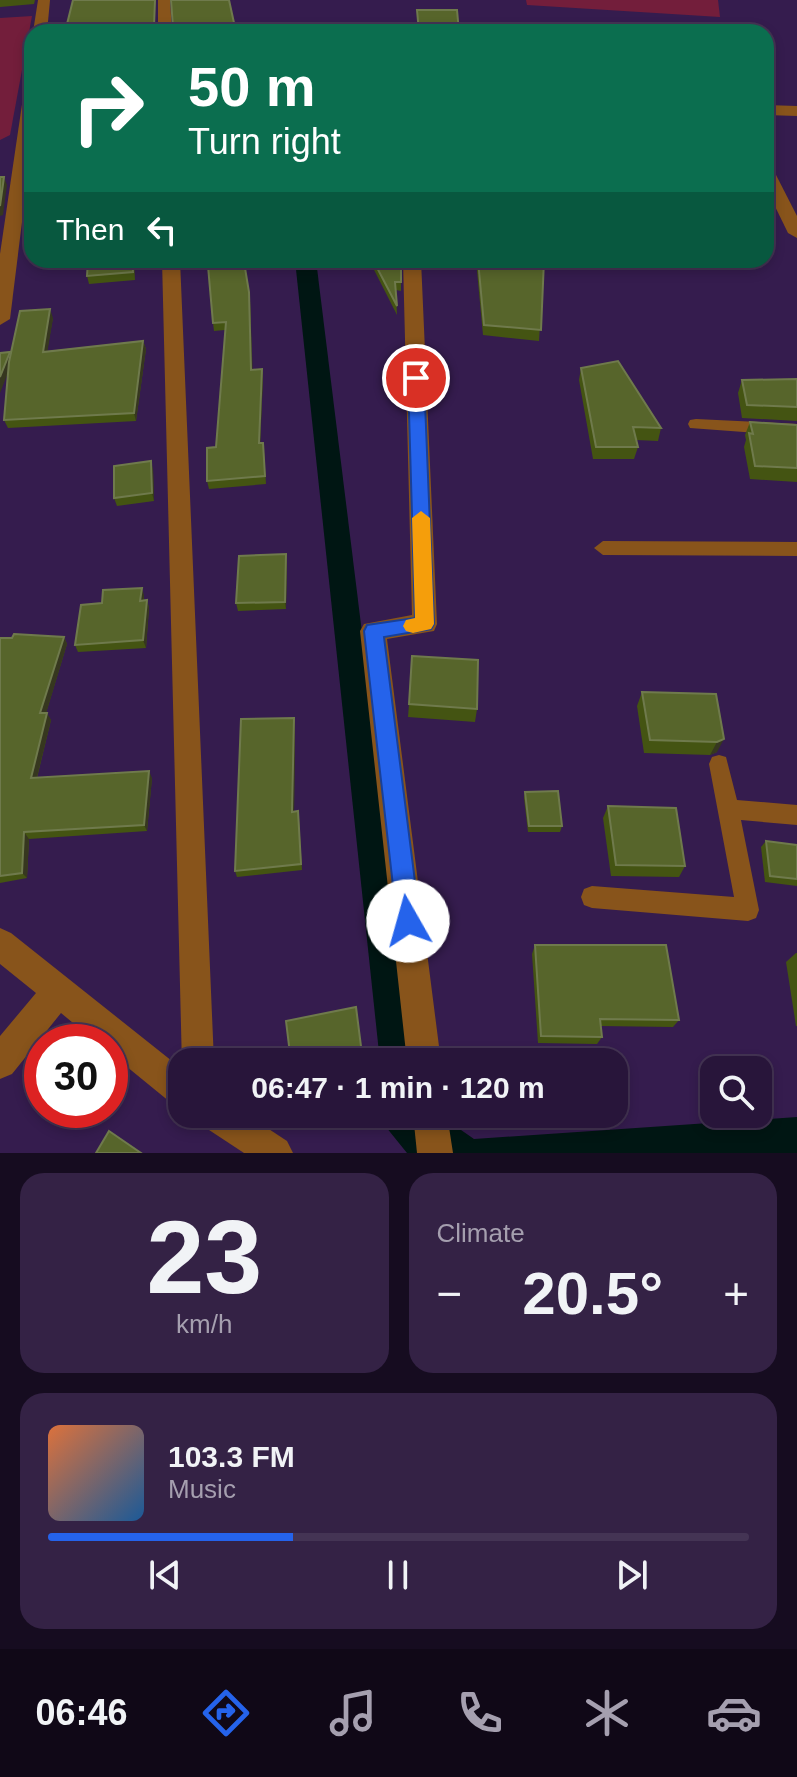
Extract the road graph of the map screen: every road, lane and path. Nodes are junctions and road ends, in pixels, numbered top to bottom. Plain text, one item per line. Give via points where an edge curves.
1 (44, 0) edge
2 (164, 0) edge
3 (41, 24) edge
4 (165, 24) edge
5 (774, 110) edge
6 (797, 111) edge
7 (24, 138) edge
8 (21, 158) junction
9 (0, 160) edge
10 (774, 187) edge
11 (797, 233) edge
12 (171, 268) edge
13 (412, 268) edge
14 (0, 319) edge
15 (696, 424) dead end
16 (797, 430) edge
17 (603, 548) dead end
18 (797, 549) edge
19 (719, 764) dead end
20 (728, 809) junction
21 (797, 815) edge
22 (592, 897) dead end
23 (0, 944) edge
24 (58, 991) junction
25 (197, 1048) edge
26 (422, 1048) edge
27 (0, 1062) edge
28 (168, 1079) edge
29 (237, 1128) edge
30 (432, 1128) edge
31 (275, 1153) edge
32 (435, 1153) edge

1 - 3 street
2 - 4 street
5 - 6 street
7 - 8 street
8 - 9 street
8 - 14 street
10 - 11 street
12 - 25 street
13 - 26 street via 425,624 373,631
15 - 16 lane
17 - 18 lane
19 - 20 lane
20 - 21 lane
20 - 22 lane via 748,910
23 - 24 street
24 - 27 street
24 - 28 street
29 - 31 street
30 - 32 street

